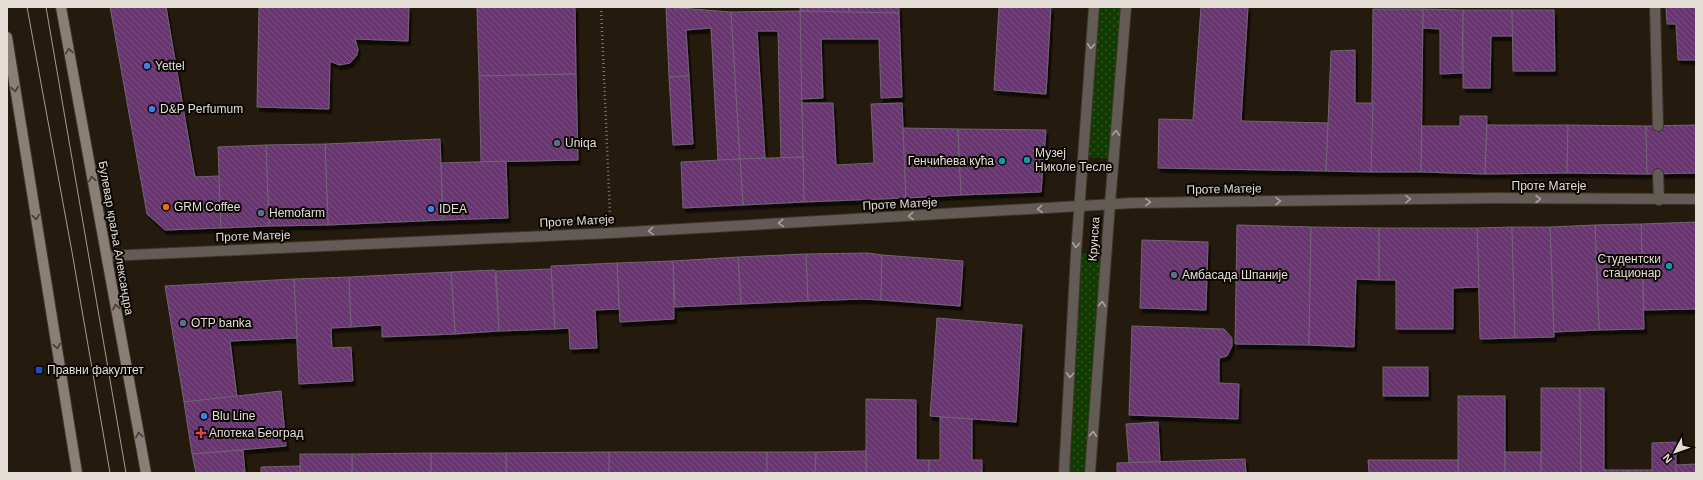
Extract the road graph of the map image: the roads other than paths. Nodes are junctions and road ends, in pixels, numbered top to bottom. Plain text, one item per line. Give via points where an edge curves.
1 (61, 7) edge
2 (1094, 7) edge
3 (1126, 7) edge
4 (1655, 7) edge
5 (7, 37) edge
6 (1658, 126) dead end
7 (1658, 174) dead end
8 (1696, 199) edge
9 (1659, 200) junction
10 (1110, 204) junction
11 (1079, 206) junction
12 (107, 256) junction
13 (77, 473) edge
14 (146, 473) edge
15 (1064, 473) edge
16 (1090, 473) edge

12 -> 1 main road, Булевар краља Александра
2 -> 11 street, Крунска
10 -> 3 street, Крунска
4 - 6 street
5 -> 13 main road
7 - 9 street
8 - 9 street, Проте Матеје
10 -> 9 street, Проте Матеје via 1497,198
10 - 11 street, Проте Матеје
16 -> 10 street, Крунска
11 -> 12 street, Проте Матеје via 611,233
11 -> 15 street, Крунска
14 -> 12 main road, Булевар краља Александра

